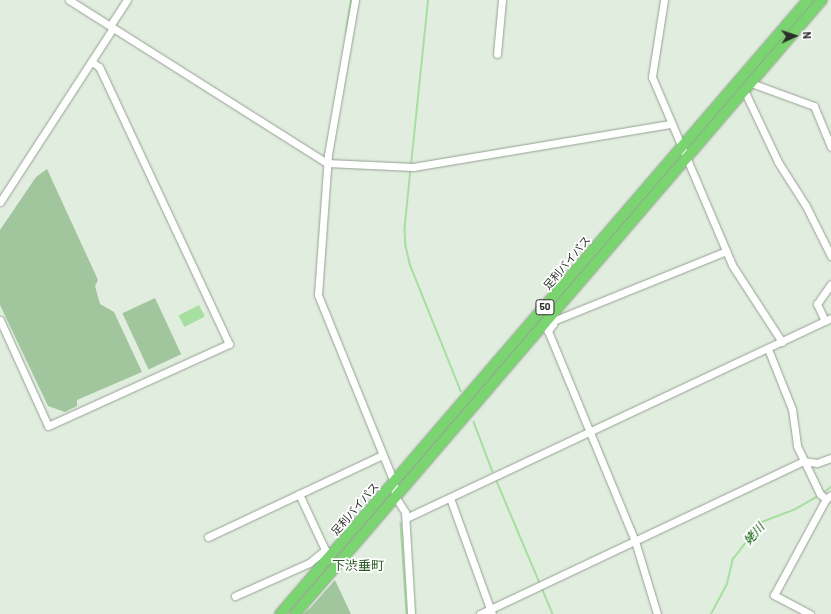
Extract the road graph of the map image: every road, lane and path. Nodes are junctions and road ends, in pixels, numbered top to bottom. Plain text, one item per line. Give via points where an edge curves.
1 (69, 0) edge
2 (127, 0) edge
3 (355, 0) edge
4 (502, 0) edge
5 (664, 0) edge
6 (808, 0) edge
7 (822, 0) edge
8 (112, 27) junction
9 (497, 54) dead end
10 (92, 62) junction
11 (748, 86) junction
12 (671, 124) junction
13 (683, 146) junction
14 (831, 147) edge
15 (685, 159) junction
16 (327, 163) junction
17 (0, 202) edge
18 (726, 251) junction
19 (831, 256) edge
20 (831, 284) edge
21 (551, 318) junction
22 (828, 319) edge
23 (0, 320) edge
24 (782, 342) junction
25 (768, 349) junction
26 (590, 432) junction
27 (382, 455) junction
28 (831, 458) edge
29 (804, 461) junction
30 (394, 482) junction
31 (299, 494) junction
32 (395, 496) junction
33 (828, 497) edge
34 (450, 498) junction
35 (406, 518) junction
36 (208, 537) dead end
37 (635, 541) junction
38 (328, 553) junction
39 (236, 596) dead end
40 (492, 611) edge
41 (280, 614) edge
42 (295, 614) edge
43 (411, 614) edge
44 (480, 614) edge
45 (657, 614) edge
46 (810, 614) edge

1 - 8 street
2 - 8 street
3 - 16 street
4 - 9 street
5 - 12 street via 652,77
6 - 13 highway, 足利バイパス / 50
7 - 11 highway, 足利バイパス / 50
8 - 10 street
8 - 16 street
10 - 17 street
10 - 23 street via 99,67 229,344 48,426
11 - 14 street via 814,106
11 - 15 highway, 足利バイパス / 50
11 - 19 street via 778,162 806,206
12 - 13 street
12 - 16 street via 413,167
13 - 15 street
13 - 30 highway, 足利バイパス / 50
15 - 18 street
15 - 21 highway, 足利バイパス / 50
16 - 27 street via 320,302
18 - 21 street
18 - 24 street via 737,275
20 - 22 street via 817,304 817,309
21 - 26 street via 548,331
21 - 32 highway, 足利バイパス / 50
22 - 24 street
24 - 25 street
25 - 26 street
25 - 29 street via 792,409 797,446
26 - 34 street
26 - 37 street
27 - 30 street
27 - 31 street
28 - 29 street via 817,462
29 - 33 street via 820,494
29 - 37 street
30 - 32 street
30 - 38 highway, 足利バイパス / 50
31 - 36 street
31 - 38 street
32 - 35 street
32 - 42 highway, 足利バイパス / 50
33 - 46 street via 774,595
34 - 35 street
34 - 40 street
35 - 43 street
37 - 40 street
37 - 45 street
38 - 39 street
38 - 41 highway, 足利バイパス / 50
40 - 44 street

